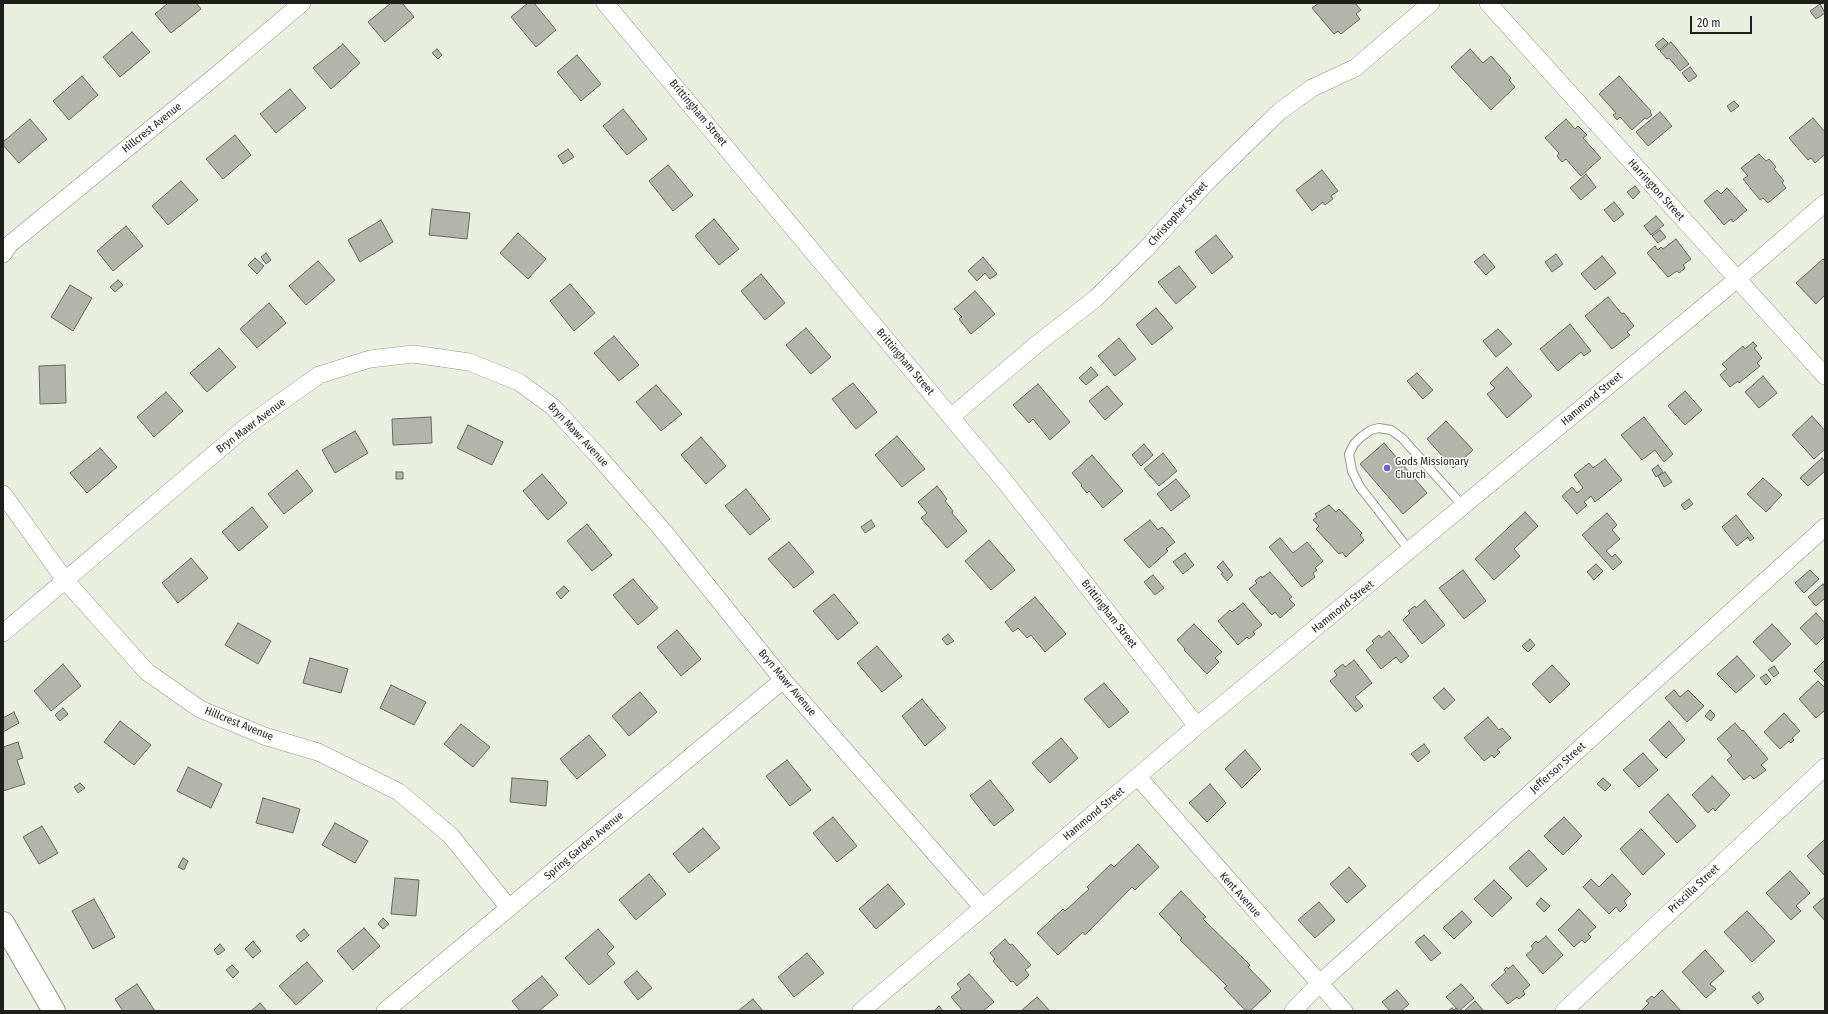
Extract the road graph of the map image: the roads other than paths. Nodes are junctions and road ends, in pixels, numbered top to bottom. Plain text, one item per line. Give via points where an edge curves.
1 (302, 3) edge
2 (605, 3) edge
3 (1432, 3) edge
4 (1488, 3) edge
5 (1825, 203) edge
6 (3, 254) edge
7 (1736, 280) junction
8 (1825, 376) edge
9 (951, 418) junction
10 (3, 494) edge
11 (1463, 506) junction
12 (1825, 527) edge
13 (1410, 551) junction
14 (65, 580) junction
15 (3, 633) edge
16 (783, 680) junction
17 (1197, 726) junction
18 (1825, 767) edge
19 (1138, 777) junction
20 (509, 908) junction
21 (983, 908) junction
22 (3, 923) edge
23 (1320, 983) junction
24 (54, 1011) edge
25 (385, 1011) edge
26 (861, 1011) edge
27 (1293, 1011) edge
28 (1344, 1011) edge
29 (1564, 1011) edge

1 - 6 street, Hillcrest Avenue via 10,244
2 - 9 street, Brittingham Street
3 - 9 street, Christopher Street via 1354,68 1312,88 1280,111 1205,184 1145,250 1095,299 1037,344
4 - 7 street, Harrington Street
5 - 7 street, Hammond Street
7 - 8 street, Harrington Street
7 - 11 street, Hammond Street
9 - 17 street, Brittingham Street via 1006,483
10 - 14 street, Hillcrest Avenue
11 - 13 street, Hammond Street
11 - 13 lane via 1402,438 1391,430 1379,428 1361,437 1349,454 1352,471 1360,487
12 - 23 street, Jefferson Street
13 - 17 street, Hammond Street
14 - 15 street, Bryn Mawr Avenue
14 - 16 street, Bryn Mawr Avenue via 247,426 319,375 377,358 413,354 469,362 519,382 554,407 664,533
14 - 20 street, Hillcrest Avenue via 146,672 200,709 264,736 318,752 399,792 451,836
16 - 20 street, Spring Garden Avenue
16 - 21 street, Bryn Mawr Avenue
17 - 19 street, Hammond Street
18 - 29 street, Priscilla Street
19 - 21 street, Hammond Street
19 - 23 street, Kent Avenue
20 - 25 street, Spring Garden Avenue
21 - 26 street, Hammond Street
22 - 24 street
23 - 27 street, Jefferson Street
23 - 28 street, Kent Avenue

